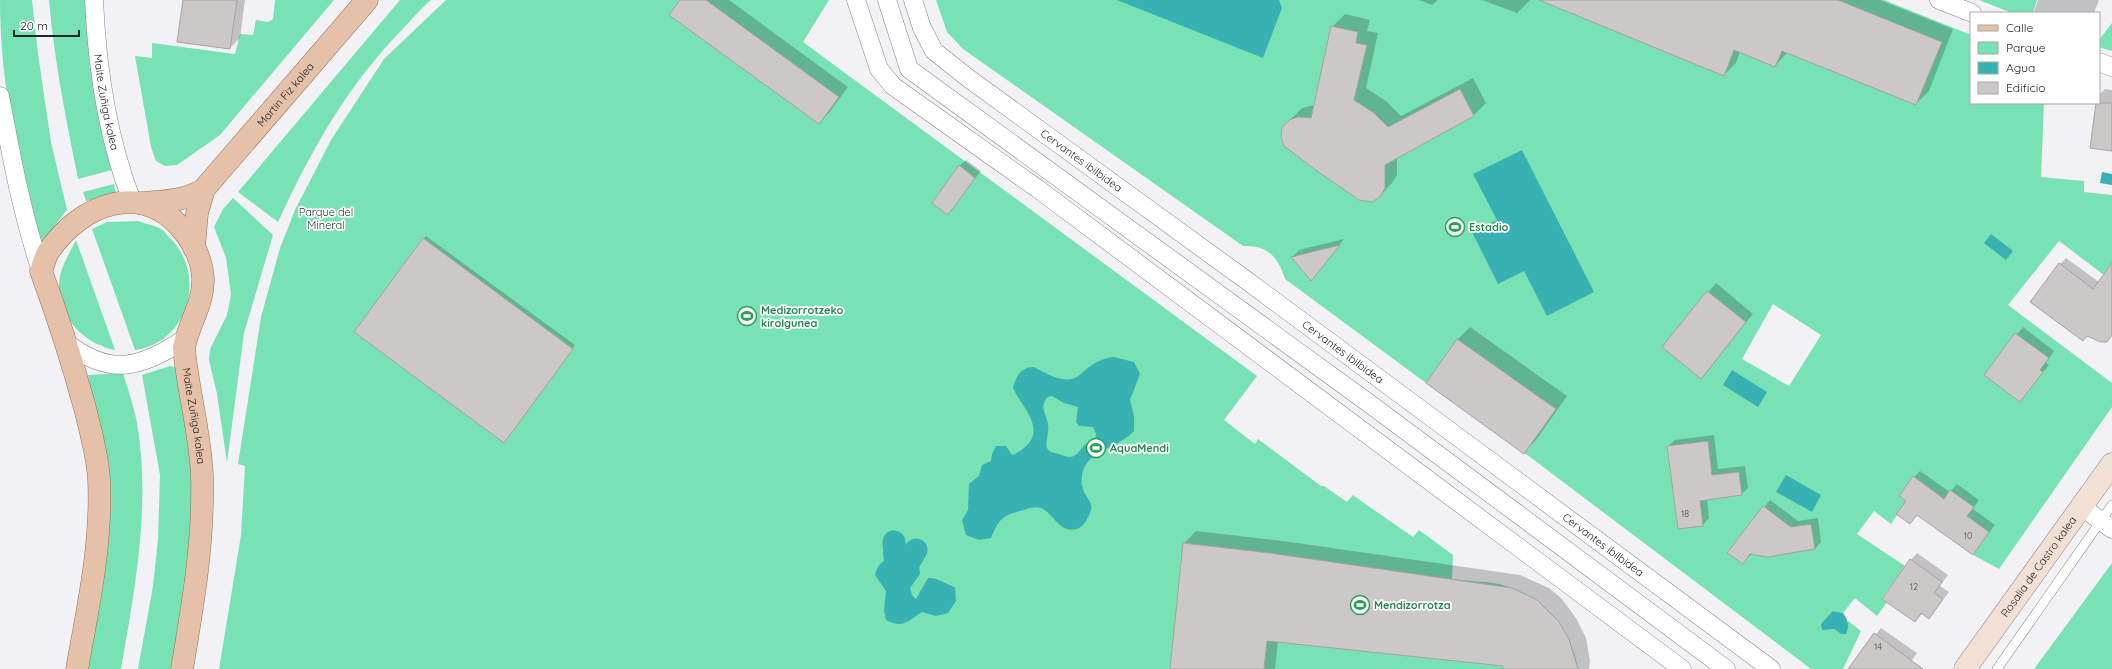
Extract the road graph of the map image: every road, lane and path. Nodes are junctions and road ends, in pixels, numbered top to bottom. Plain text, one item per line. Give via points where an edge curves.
1 (94, 0) edge
2 (367, 0) edge
3 (856, 0) edge
4 (862, 0) edge
5 (913, 0) edge
6 (1939, 0) edge
7 (890, 1) edge
8 (1970, 12) edge
9 (894, 21) junction
10 (922, 28) junction
11 (868, 36) junction
12 (2100, 62) edge
13 (2112, 67) edge
14 (0, 96) edge
15 (204, 189) junction
16 (136, 202) junction
17 (194, 248) junction
18 (41, 270) junction
19 (186, 338) junction
20 (67, 343) junction
21 (2112, 464) edge
22 (2112, 505) edge
23 (2082, 507) junction
24 (2106, 525) edge
25 (77, 669) edge
26 (182, 669) edge
27 (1682, 669) edge
28 (1726, 669) edge
29 (1771, 669) edge
30 (1965, 669) edge
31 (1997, 669) edge

1 - 16 street, Maite Zuñiga kalea via 96,45 110,130 122,175
2 - 15 main road, Martin Fiz kalea
3 - 11 street
4 - 7 street via 874,4
5 - 10 street, Cervantes ibilbidea
6 - 8 street
7 - 9 street
9 - 10 street via 905,21
9 - 11 street via 874,30
9 - 28 street via 909,69 1374,407
10 - 29 street, Cervantes ibilbidea via 934,51 968,78 1246,280
11 - 27 street via 879,69 893,86 1038,189
12 - 13 street
14 - 18 street via 14,170
15 - 16 main road, Martin Fiz kalea via 196,195 182,199
15 - 17 main road, Martin Fiz kalea via 197,213
16 - 17 main road, Maite Zuñiga kalea via 162,212 175,221
16 - 18 main road via 117,202 98,209 80,220 62,234 48,252
17 - 19 main road, Maite Zuñiga kalea via 199,257 203,278 201,300
18 - 20 main road
19 - 20 street via 149,360 129,365 105,364 90,359
19 - 26 main road, Maite Zuñiga kalea via 185,361 202,474 202,524 197,581
20 - 25 main road via 94,443 99,479 97,548
21 - 23 street, Rosalia de Castro kalea
22 - 24 lane
23 - 24 street
23 - 30 street, Rosalia de Castro kalea
24 - 31 lane

